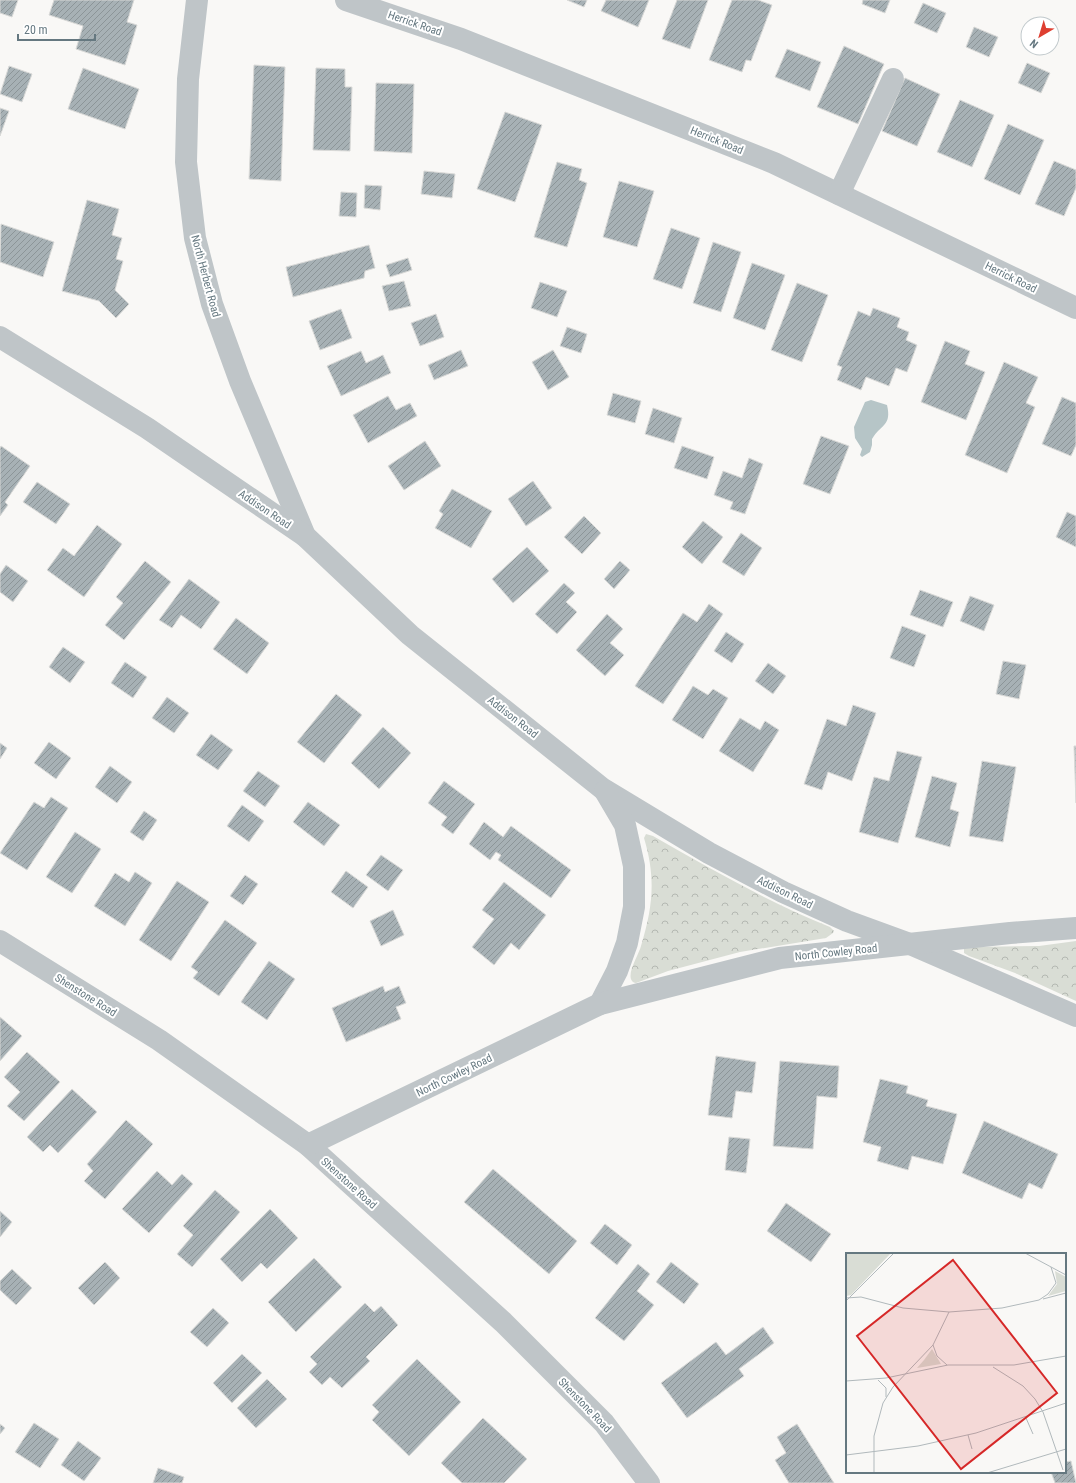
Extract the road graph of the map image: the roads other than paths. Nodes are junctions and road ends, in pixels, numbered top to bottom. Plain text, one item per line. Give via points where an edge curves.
1 (197, 0) edge
2 (350, 1) edge
3 (893, 79) dead end
4 (839, 194) junction
5 (1076, 308) edge
6 (0, 337) edge
7 (305, 536) junction
8 (604, 789) junction
9 (1076, 928) edge
10 (0, 941) edge
11 (910, 944) junction
12 (600, 1004) junction
13 (1076, 1016) edge
14 (308, 1146) junction
15 (649, 1483) edge

1 - 7 street, North Herbert Road via 188,79 186,162 195,238 212,304 240,381
2 - 4 street, Herrick Road via 461,38 774,163
3 - 4 street
4 - 5 street, Herrick Road
6 - 7 street, Addison Road via 147,428
7 - 8 street, Addison Road via 410,635
8 - 11 street, Addison Road via 709,853 783,892 847,921
8 - 12 street via 625,825 634,866 634,907 627,943 617,971
9 - 11 street, North Cowley Road
10 - 14 street, Shenstone Road via 159,1040
11 - 12 street, North Cowley Road via 780,958
11 - 13 street, Addison Road
12 - 14 street, North Cowley Road
14 - 15 street, Shenstone Road via 508,1328 604,1423

